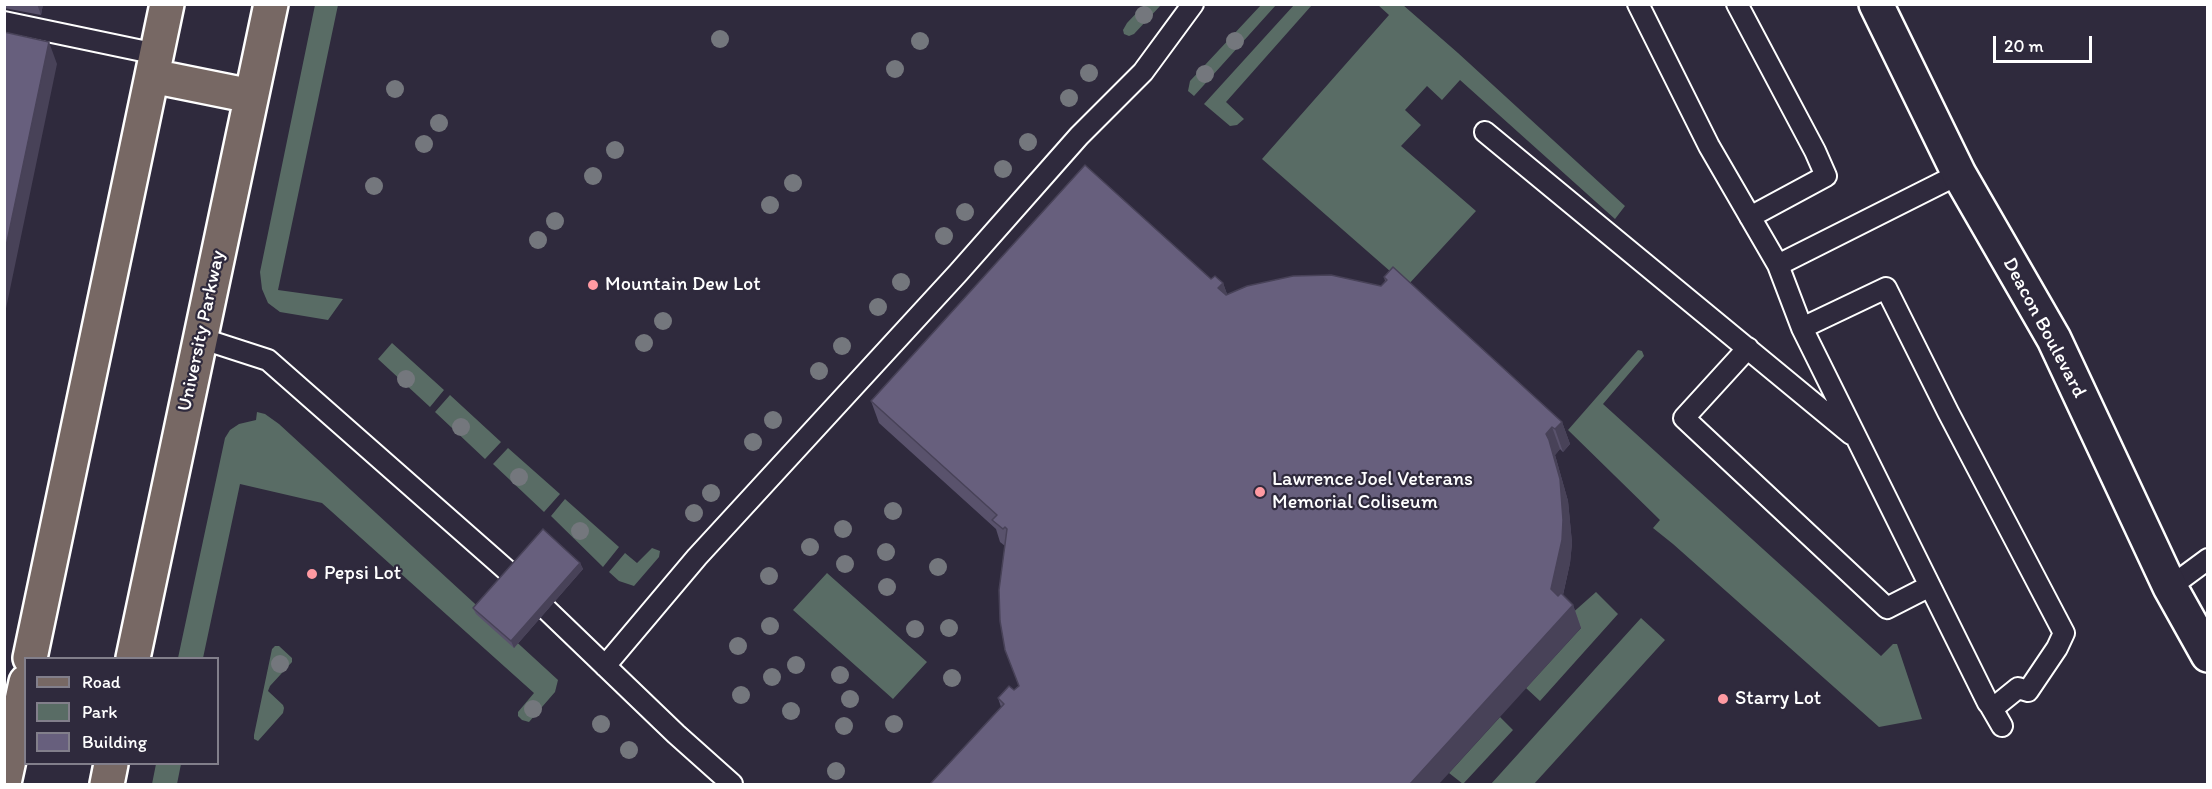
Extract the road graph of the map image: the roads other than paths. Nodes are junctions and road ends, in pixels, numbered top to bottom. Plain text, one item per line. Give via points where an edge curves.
1 (167, 4) edge
2 (271, 4) edge
3 (1193, 4) edge
4 (1638, 4) edge
5 (1737, 4) edge
6 (1876, 4) edge
7 (4, 22) edge
8 (155, 65) junction
9 (251, 96) junction
10 (1485, 132) dead end
11 (1959, 174) junction
12 (1750, 217) junction
13 (1778, 265) junction
14 (1802, 328) junction
15 (200, 338) junction
16 (1748, 348) junction
17 (1857, 439) junction
18 (2208, 559) edge
19 (511, 574) edge
20 (1930, 586) junction
21 (2170, 587) junction
22 (547, 610) edge
23 (2208, 655) edge
24 (30, 657) edge
25 (134, 657) edge
26 (605, 666) junction
27 (24, 691) edge
28 (1989, 703) junction
29 (2002, 726) dead end
30 (111, 765) edge
31 (4, 783) edge
32 (107, 784) edge
33 (732, 784) edge

1 - 8 main road
2 - 9 main road, University Parkway
3 - 26 lane via 1143,72 1079,136 697,557
4 - 12 lane via 1709,146
5 - 12 lane via 1826,176
6 - 11 street, Deacon Boulevard
7 - 8 lane
8 - 9 main road
8 - 24 main road
9 - 15 main road, University Parkway
10 - 16 lane
11 - 13 lane
11 - 21 street, Deacon Boulevard via 2054,339
12 - 13 lane
13 - 14 lane
14 - 17 lane
14 - 28 lane via 1886,288 2064,633 2028,691 2018,688
15 - 19 lane via 268,360
15 - 25 main road, University Parkway
16 - 17 lane
16 - 20 lane via 1684,418 1887,608
17 - 20 lane
18 - 21 lane
20 - 28 lane
21 - 23 street, Deacon Boulevard
22 - 26 lane
26 - 33 lane
27 - 31 main road
28 - 29 lane
30 - 32 main road

